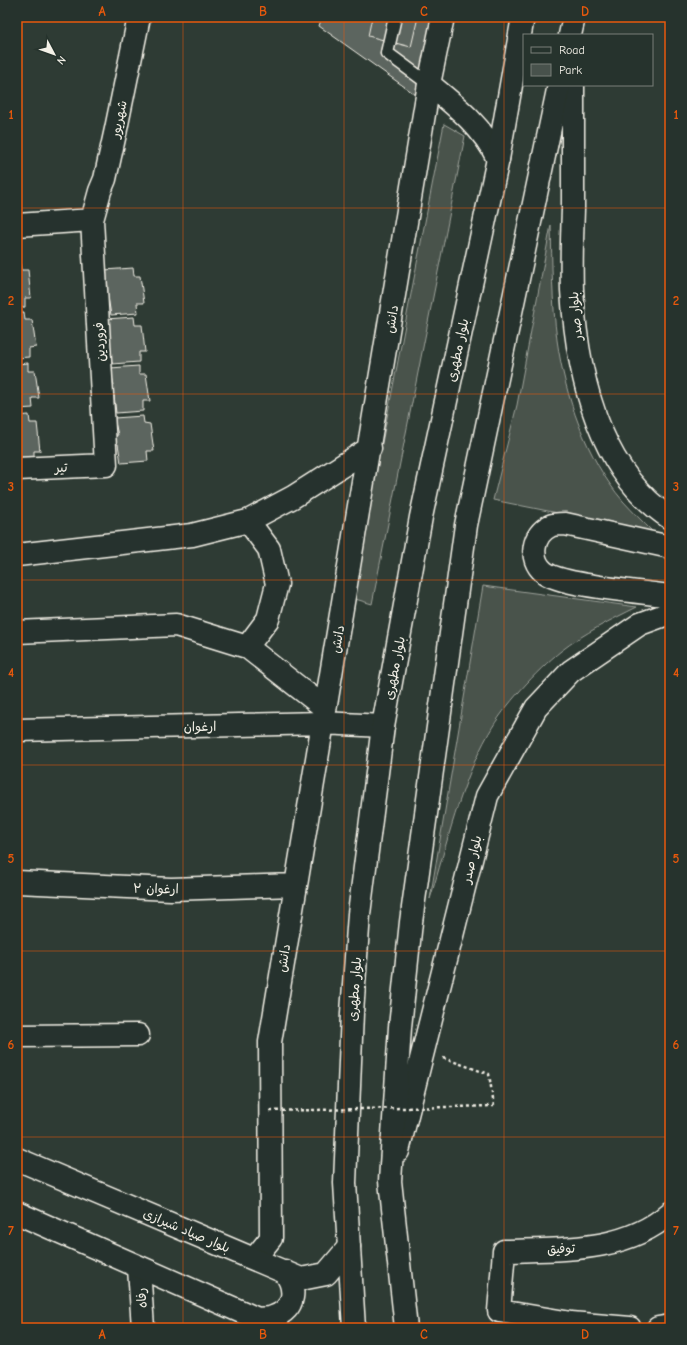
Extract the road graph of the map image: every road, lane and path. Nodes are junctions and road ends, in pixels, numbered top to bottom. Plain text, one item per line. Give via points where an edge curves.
1 (139, 17) edge
2 (396, 17) edge
3 (443, 17) edge
4 (523, 17) edge
5 (574, 17) edge
6 (570, 34) edge
7 (574, 34) edge
8 (430, 84) junction
9 (559, 86) edge
10 (573, 86) edge
11 (498, 159) junction
12 (92, 220) junction
13 (17, 225) edge
14 (370, 448) junction
15 (106, 465) joint
16 (17, 469) edge
17 (670, 518) edge
18 (248, 521) junction
19 (670, 548) edge
20 (17, 555) edge
21 (670, 596) edge
22 (670, 613) edge
23 (17, 632) edge
24 (247, 647) junction
25 (324, 716) junction
26 (383, 726) junction
27 (17, 730) edge
28 (17, 882) edge
29 (295, 885) junction
30 (138, 1035) dead end
31 (17, 1036) edge
32 (423, 1051) junction
33 (270, 1111) junction
34 (17, 1159) edge
35 (390, 1181) junction
36 (17, 1213) edge
37 (670, 1213) edge
38 (349, 1247) junction
39 (255, 1258) junction
40 (139, 1268) junction
41 (284, 1271) junction
42 (256, 1319) junction
43 (670, 1326) edge
44 (143, 1328) edge
45 (278, 1328) edge
46 (354, 1328) edge
47 (406, 1328) edge
48 (630, 1328) edge
49 (658, 1328) edge

1 - 12 main road, شهریور via 105,179
2 - 8 lane via 387,53
3 - 8 main road, دانش
4 - 11 main road, بلوار مطهری
5 - 6 main road
5 - 7 main road
8 - 11 main road via 478,128
8 - 14 main road, دانش
9 - 35 main road via 466,525 411,922 400,1027
10 - 17 main road, بلوار صدر via 572,290 578,351 589,398 607,443 625,476 656,508
11 - 26 main road, بلوار مطهری via 422,517
12 - 13 main road
12 - 15 main road, فروردین
14 - 18 main road via 294,497
14 - 25 main road, دانش
15 - 16 main road, تیر
18 - 20 main road via 192,534
18 - 24 main road via 269,549 277,584 268,619
19 - 21 main road via 565,524 550,525 537,536 534,548 536,560 543,572 560,580
22 - 32 main road, بلوار صدر via 640,624 606,645 570,671 536,708 487,796
23 - 24 main road via 176,625
24 - 25 main road
25 - 26 main road, ارغوان
25 - 27 main road, ارغوان
25 - 29 main road, دانش
26 - 38 main road, بلوار مطهری via 359,914 352,1013 344,1183
28 - 29 main road, ارغوان ۲ via 171,889
29 - 33 main road, دانش via 270,1042
30 - 31 main road
32 - 33 path, bridge via 489,1074 494,1106
32 - 35 main road, بلوار صدر
33 - 39 main road, دانش via 271,1238
34 - 39 main road, بلوار صیاد شیرازی
35 - 47 main road
36 - 40 main road
37 - 48 main road, توفیق via 662,1221 637,1235 606,1243 580,1248 504,1251 499,1311 570,1323
38 - 41 main road, بلوار صیاد شیرازی via 326,1274 302,1279
38 - 46 main road, بلوار مطهری
39 - 41 main road, بلوار صیاد شیرازی
40 - 42 main road
40 - 44 main road, رفاه
41 - 42 main road via 291,1280 294,1291 290,1302 285,1310 272,1318
42 - 45 main road
43 - 49 main road

